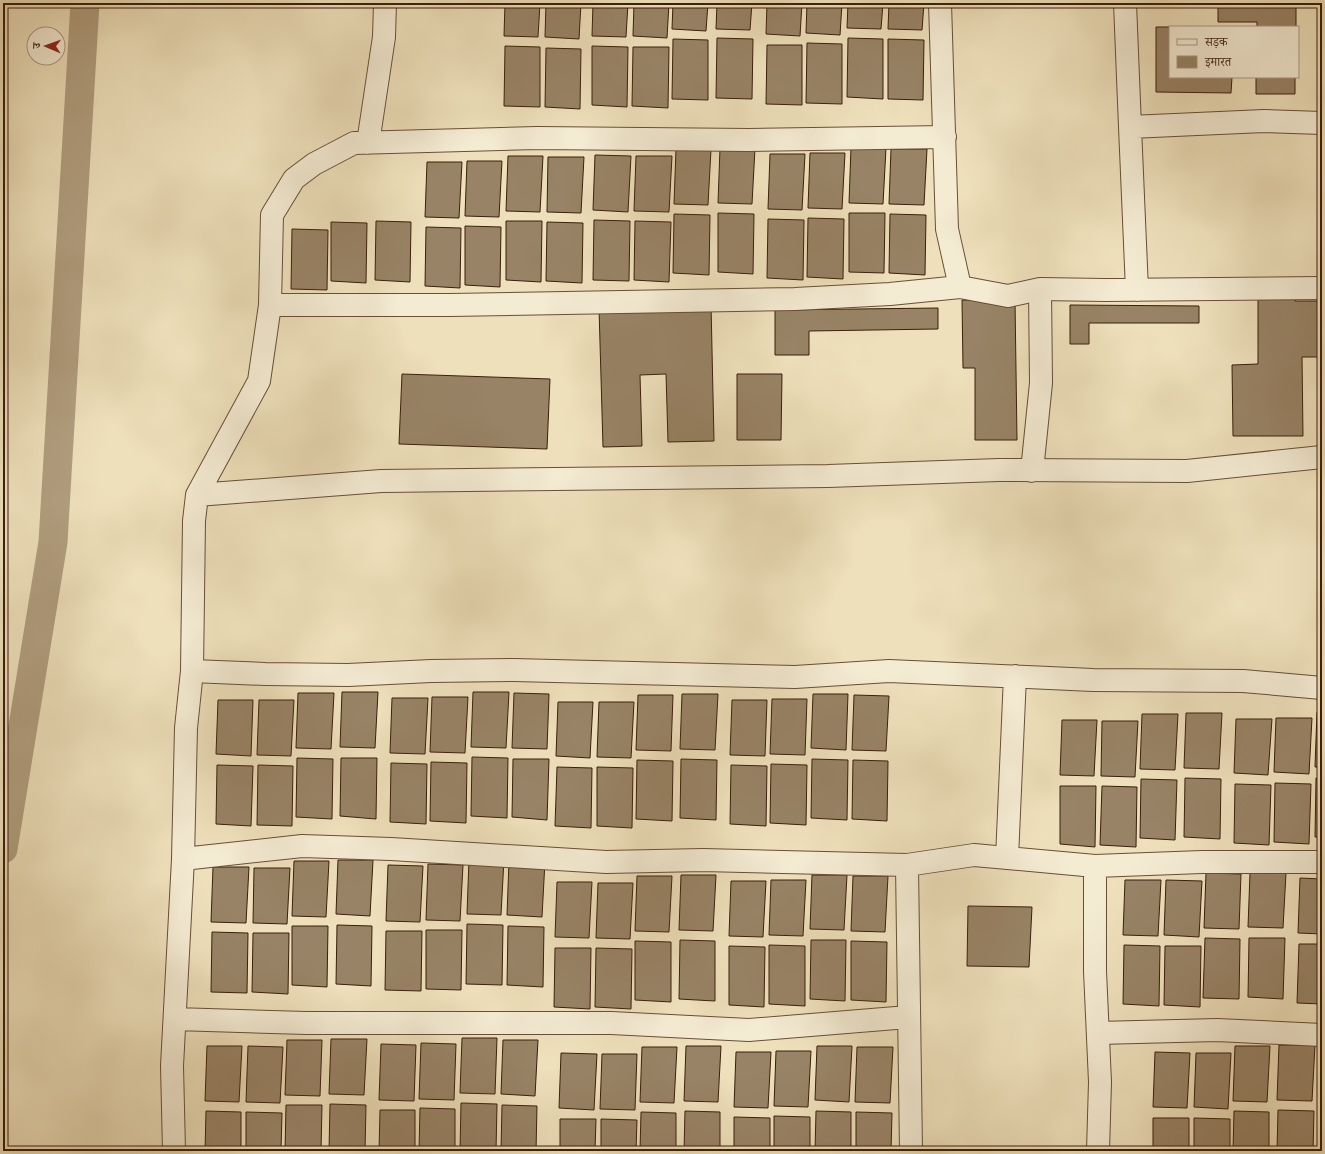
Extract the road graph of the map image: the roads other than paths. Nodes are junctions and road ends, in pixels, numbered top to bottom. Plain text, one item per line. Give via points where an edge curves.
1 (385, 3) edge
2 (940, 3) edge
3 (1125, 3) edge
4 (1322, 123) edge
5 (1130, 127) junction
6 (945, 137) junction
7 (368, 143) junction
8 (960, 287) junction
9 (1322, 288) edge
10 (1040, 289) junction
11 (1137, 290) junction
12 (270, 305) junction
13 (1322, 457) edge
14 (1032, 471) junction
15 (197, 495) junction
16 (192, 671) junction
17 (1015, 676) junction
18 (1322, 688) edge
19 (1007, 858) junction
20 (183, 859) junction
21 (1322, 862) edge
22 (907, 865) junction
23 (1095, 866) junction
24 (908, 1017) junction
25 (175, 1019) junction
26 (1098, 1033) junction
27 (1322, 1035) edge
28 (174, 1151) edge
29 (911, 1151) edge
30 (1098, 1151) edge

1 - 7 street via 384,37
2 - 6 street
3 - 5 street
4 - 5 street via 1264,121
5 - 11 street
6 - 7 street via 749,140 537,138
6 - 8 street via 947,229
7 - 12 street via 354,143 314,164 294,179 272,214
8 - 10 street via 1008,296
8 - 12 street via 890,294 788,299 450,305
9 - 11 street
10 - 11 street
10 - 14 street via 1041,383
12 - 15 street via 259,381
13 - 14 street via 1187,471
14 - 15 street via 381,481
15 - 16 street via 194,521
16 - 17 street via 348,675 514,670 795,677 889,671
16 - 20 street via 186,728
17 - 18 street via 1243,682
17 - 19 street
19 - 22 street via 974,855
19 - 23 street
20 - 22 street via 302,846 606,862 703,860
20 - 25 street
21 - 23 street via 1202,862
22 - 24 street
23 - 26 street
24 - 25 street via 750,1030 610,1023 306,1023
24 - 29 street
25 - 28 street via 172,1066
26 - 27 street via 1217,1030
26 - 30 street

